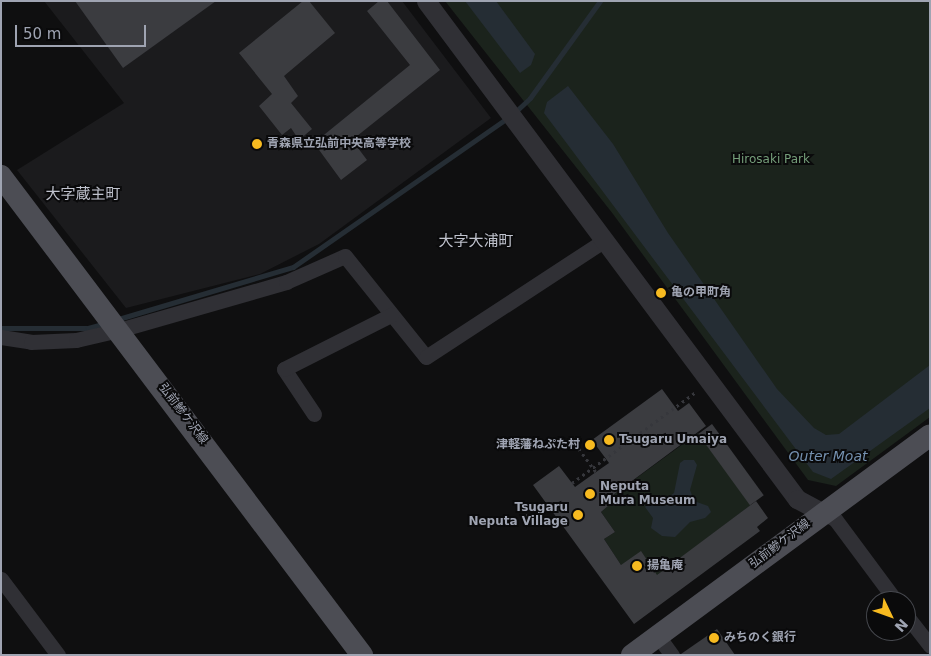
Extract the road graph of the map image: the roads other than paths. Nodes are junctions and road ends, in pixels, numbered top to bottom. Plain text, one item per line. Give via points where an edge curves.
1 (426, 1) edge
2 (1, 176) edge
3 (603, 241) junction
4 (391, 315) junction
5 (114, 324) junction
6 (1, 337) edge
7 (314, 414) dead end
8 (930, 435) edge
9 (823, 513) junction
10 (1, 579) edge
11 (889, 591) edge
12 (916, 628) edge
13 (658, 636) junction
14 (930, 646) edge
15 (54, 654) edge
16 (362, 655) edge
17 (632, 655) edge
18 (672, 655) edge

1 - 3 street
2 - 5 main road, 弘前鰺ケ沢線
3 - 4 street via 426,357
3 - 9 street via 797,499
4 - 5 street via 345,256 286,282
4 - 7 street via 284,369
5 - 6 street via 76,340 32,342
5 - 16 main road, 弘前鰺ケ沢線
8 - 9 main road, 弘前鰺ケ沢線
9 - 11 street via 835,519
9 - 13 main road, 弘前鰺ケ沢線
10 - 15 street
12 - 14 street
13 - 17 main road, 弘前鰺ケ沢線
13 - 18 street

